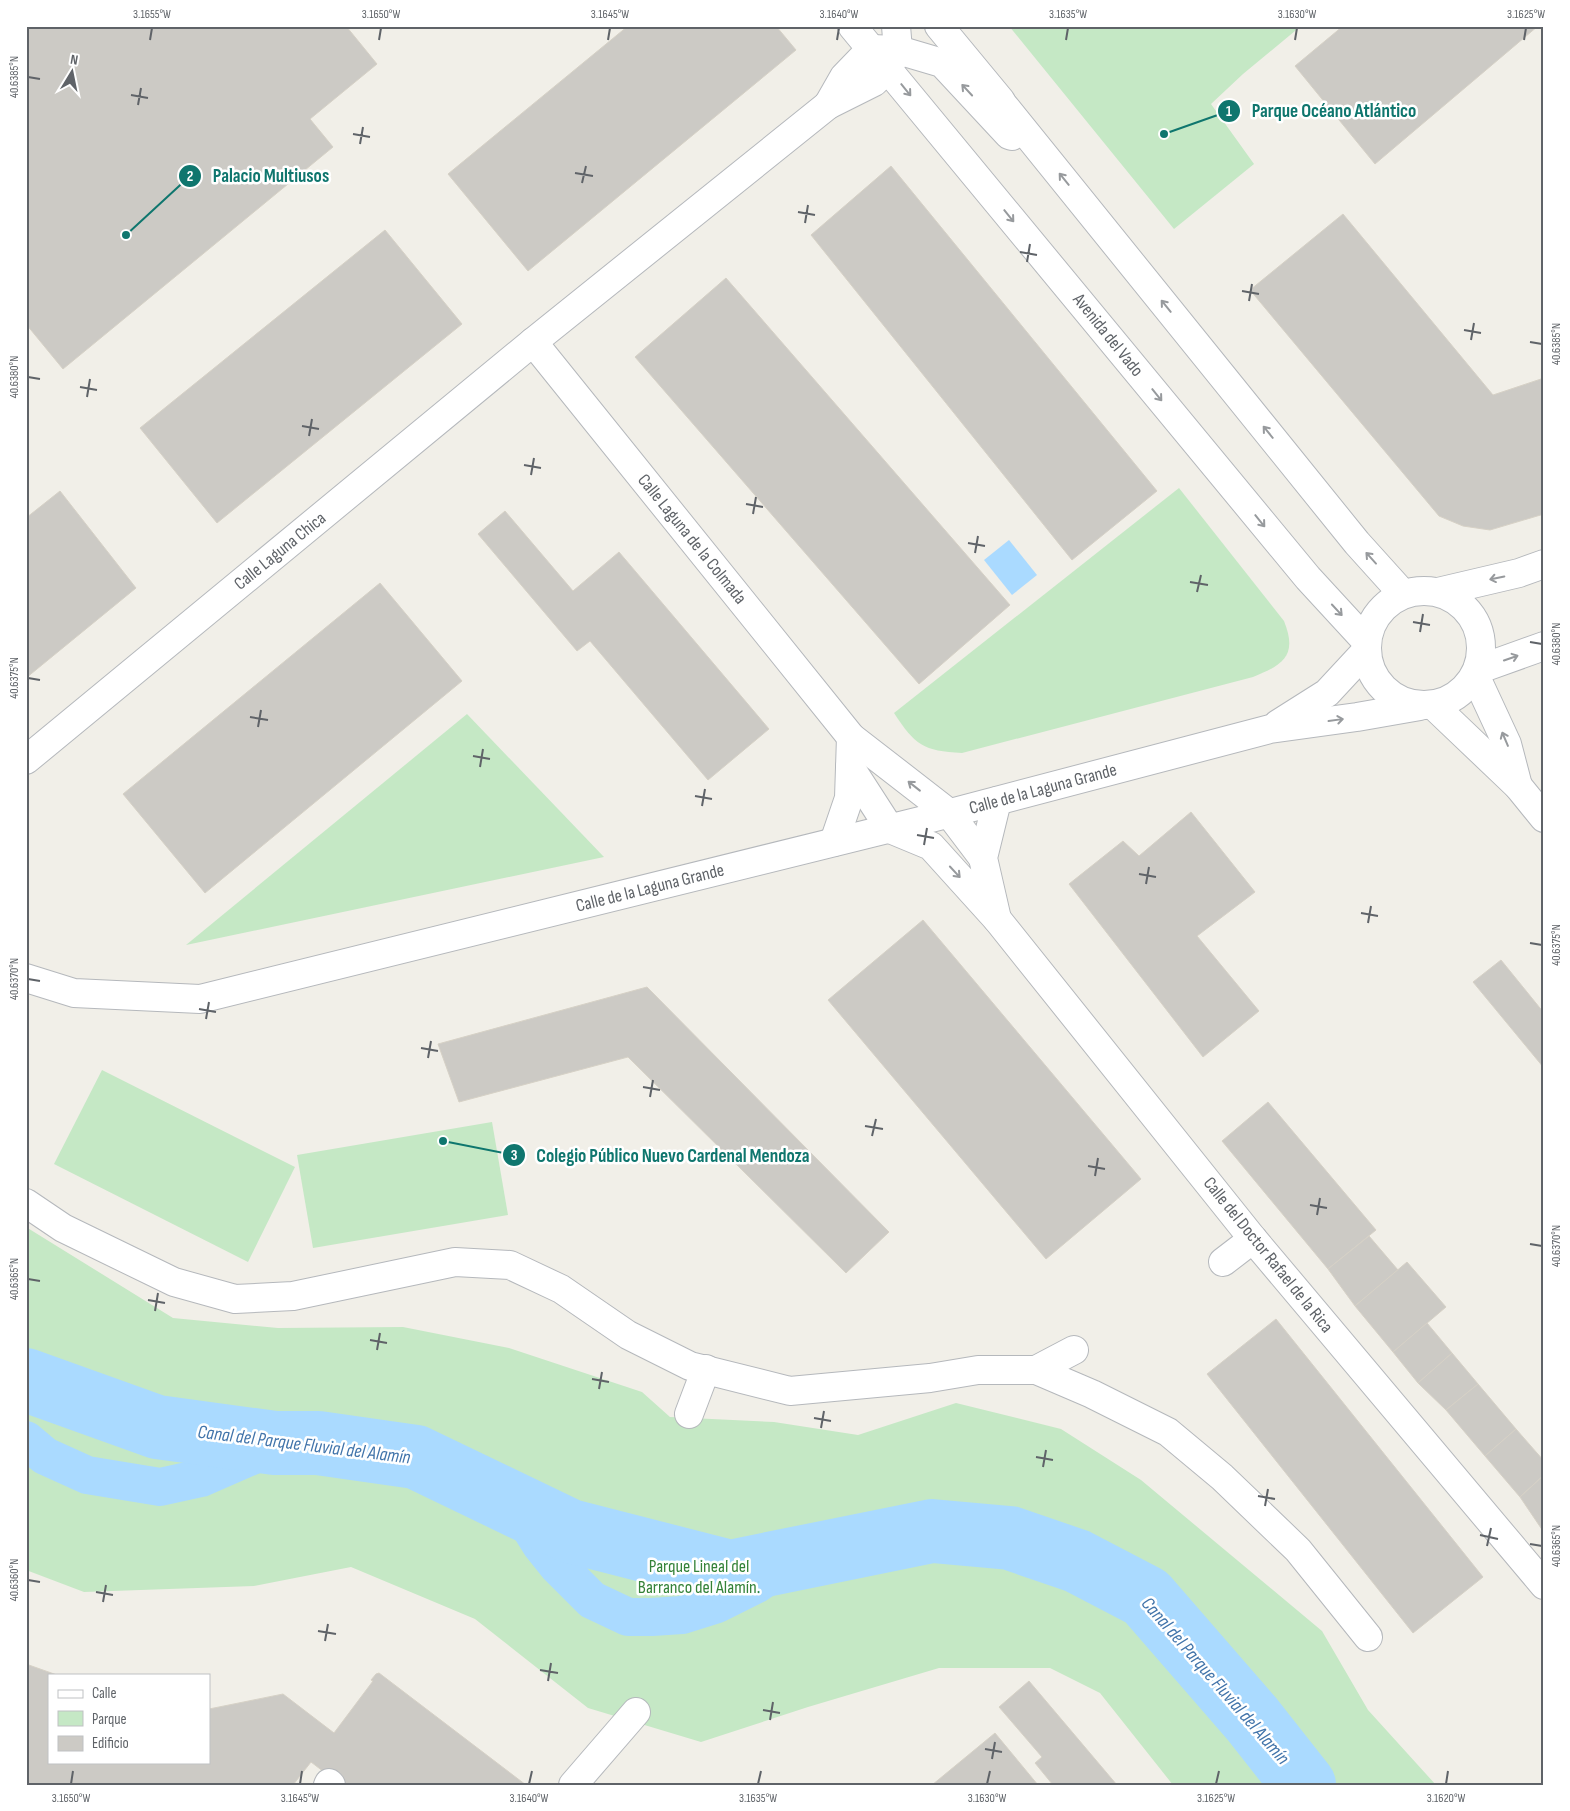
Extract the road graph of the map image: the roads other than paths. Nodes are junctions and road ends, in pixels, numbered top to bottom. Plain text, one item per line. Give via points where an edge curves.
1 (852, 26) edge
2 (939, 26) edge
3 (888, 48) edge
4 (1031, 139) junction
5 (533, 342) junction
6 (1544, 564) edge
7 (1438, 592) junction
8 (1403, 594) junction
9 (1366, 646) junction
10 (1544, 646) edge
11 (1476, 672) junction
12 (1427, 706) junction
13 (1270, 729) junction
14 (851, 737) junction
15 (26, 760) edge
16 (850, 766) junction
17 (1518, 786) junction
18 (997, 801) junction
19 (941, 816) junction
20 (1544, 818) edge
21 (890, 829) junction
22 (834, 842) junction
23 (930, 846) junction
24 (984, 858) junction
25 (998, 919) junction
26 (26, 978) edge
27 (26, 1203) edge
28 (1253, 1239) junction
29 (1223, 1262) dead end
30 (1074, 1350) dead end
31 (706, 1370) junction
32 (1036, 1370) junction
33 (689, 1414) dead end
34 (1544, 1585) edge
35 (1368, 1637) dead end
36 (636, 1712) dead end
37 (573, 1785) edge

1 - 3 street, Avenida del Vado
2 - 4 street
4 -> 3 street via 1009,136 942,63
3 - 5 street, Calle Laguna Chica via 844,77 828,105
3 -> 9 street, Avenida del Vado via 1308,578
8 -> 4 street via 1357,543
5 - 14 street, Calle Laguna de la Colmada
5 - 15 street, Calle Laguna Chica
6 -> 7 street
7 - 8 street via 1420,590
7 - 11 street via 1456,600 1470,613 1479,631 1482,650
8 - 9 street via 1378,612 1370,626
9 - 12 street via 1369,668 1389,694 1404,702
9 - 13 street, Calle de la Laguna Grande via 1327,693
11 -> 10 street
11 - 12 street via 1464,689 1450,699
17 -> 11 street via 1507,744
13 -> 12 street, Calle de la Laguna Grande
12 - 17 street
13 - 18 street, Calle de la Laguna Grande
14 - 16 street
19 -> 14 street, Calle Laguna de la Colmada
16 - 21 street
16 - 22 street via 849,798
17 - 20 street
18 - 19 street, Calle de la Laguna Grande
18 - 24 street
19 - 21 street, Calle de la Laguna Grande
19 - 23 street
19 - 24 street, Calle Laguna de la Colmada
21 - 22 street, Calle de la Laguna Grande
21 - 23 street
22 - 26 street, Calle de la Laguna Grande via 200,999 74,993
23 -> 25 street, Calle del Doctor Rafael de la Rica
24 - 25 street
25 - 28 street, Calle del Doctor Rafael de la Rica
27 - 31 street via 63,1228 174,1282 235,1299 293,1296 456,1262 510,1265 561,1289 628,1335 690,1366
28 - 29 street
28 - 34 street, Calle del Doctor Rafael de la Rica
30 - 32 street
31 - 32 street via 790,1391 930,1378 978,1370
31 - 33 street
32 - 35 street via 1168,1432 1222,1477 1298,1550
36 - 37 street

